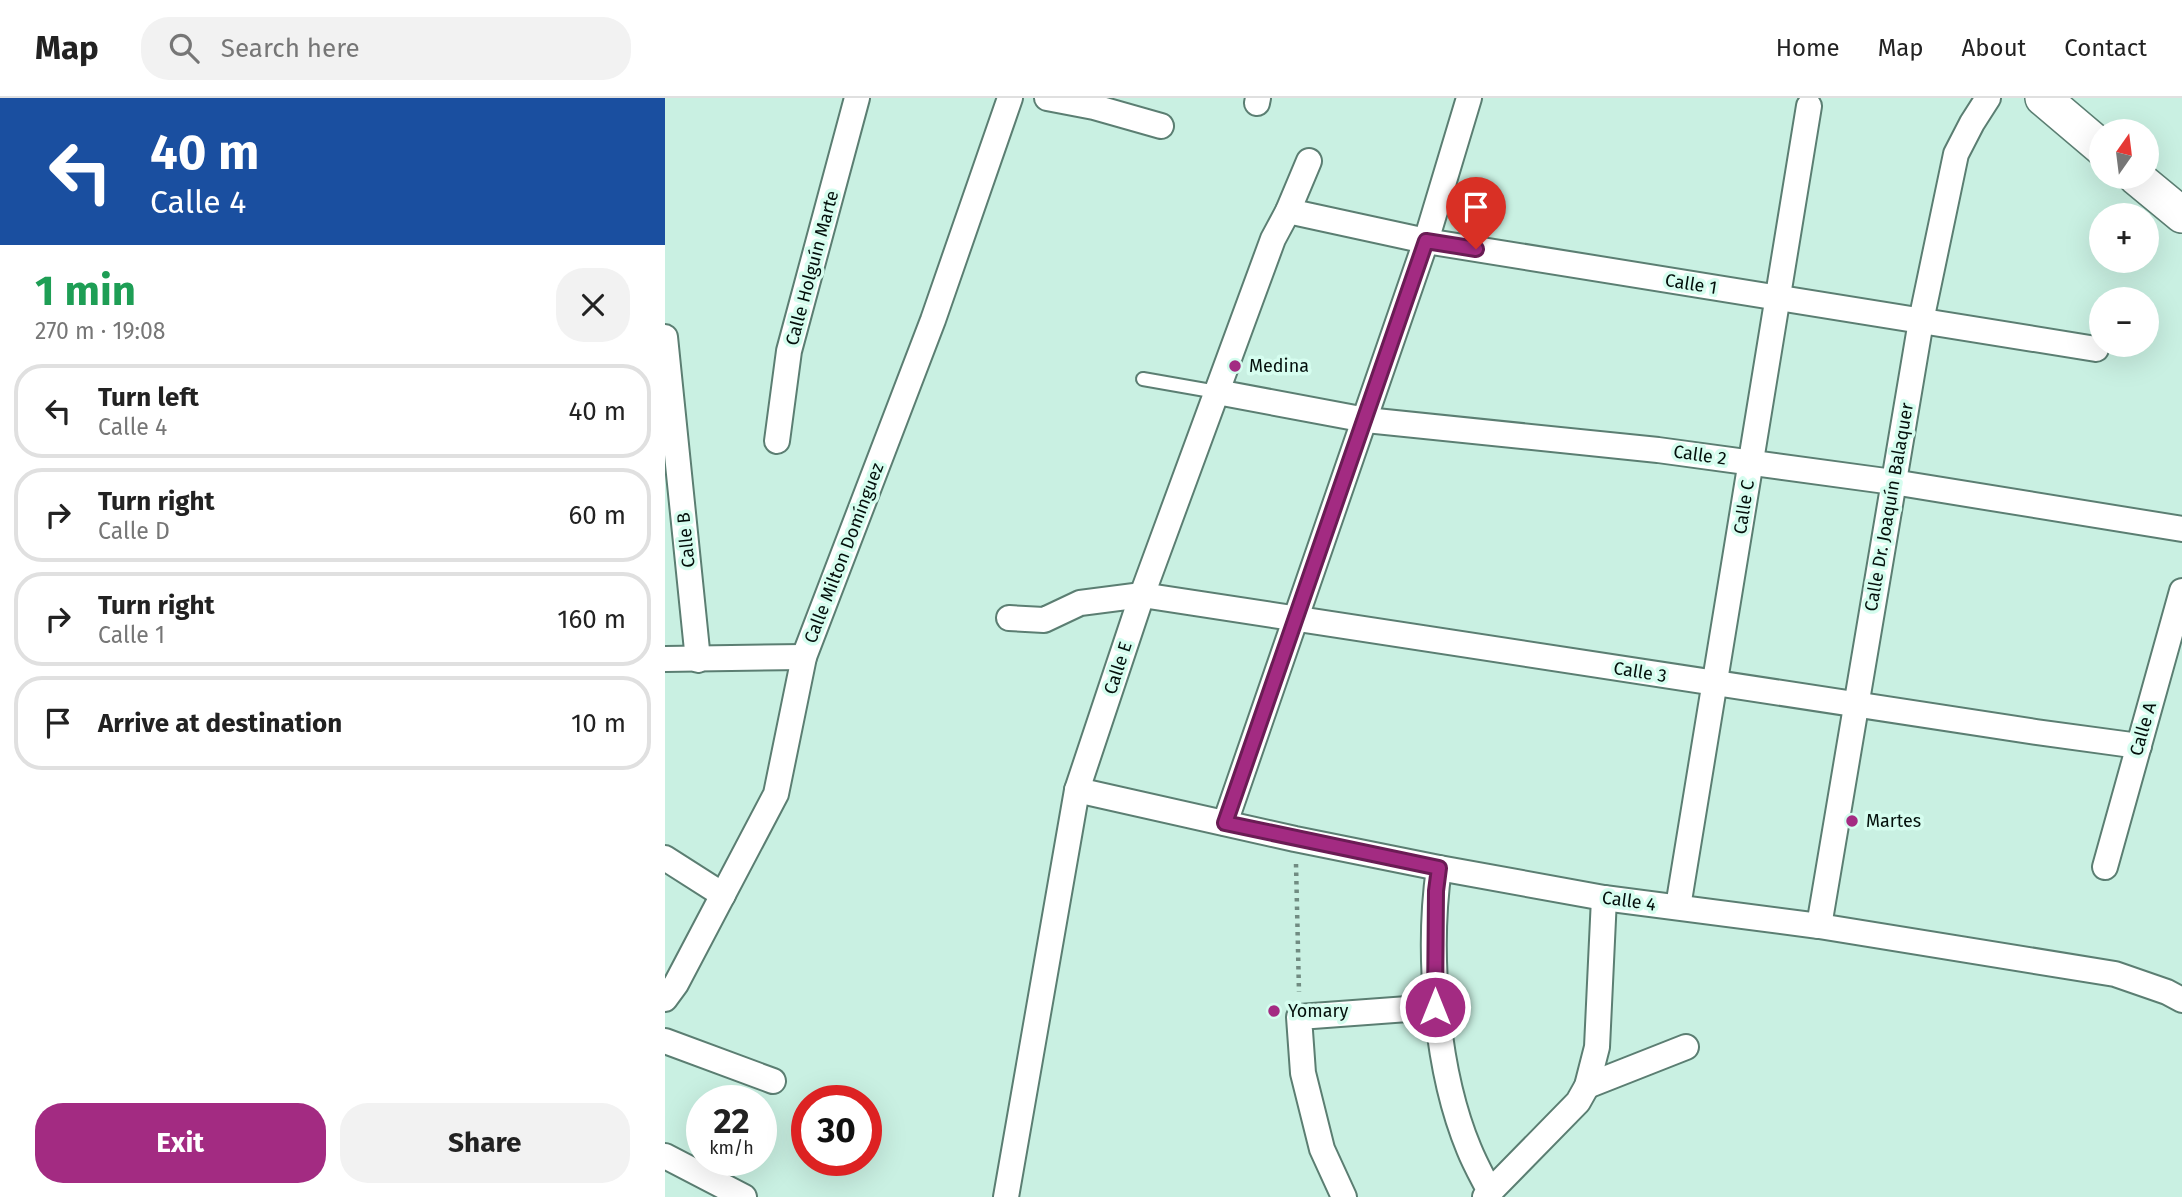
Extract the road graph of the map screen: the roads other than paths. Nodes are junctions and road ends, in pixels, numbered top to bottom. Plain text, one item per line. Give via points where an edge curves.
1 (857, 98) edge
2 (1010, 98) edge
3 (1047, 98) edge
4 (1469, 98) edge
5 (1988, 98) edge
6 (2043, 98) edge
7 (1809, 106) dead end
8 (1161, 126) dead end
9 (2089, 137) edge
10 (1309, 161) dead end
11 (2151, 189) edge
12 (1288, 211) junction
13 (2182, 215) edge
14 (1426, 241) junction
15 (1778, 298) junction
16 (1921, 321) junction
17 (2089, 348) edge
18 (666, 352) edge
19 (1143, 379) dead end
20 (1217, 392) junction
21 (1366, 420) junction
22 (777, 441) dead end
23 (1751, 462) junction
24 (1893, 482) junction
25 (2182, 529) edge
26 (2182, 591) edge
27 (1142, 595) junction
28 (1009, 618) dead end
29 (1295, 620) junction
30 (804, 657) junction
31 (665, 659) edge
32 (698, 660) junction
33 (1714, 683) junction
34 (1855, 704) junction
35 (2139, 746) junction
36 (1077, 790) junction
37 (1225, 823) junction
38 (665, 858) edge
39 (2105, 867) dead end
40 (1439, 868) junction
41 (723, 895) junction
42 (1604, 898) junction
43 (1678, 907) junction
44 (1819, 926) junction
45 (669, 988) edge
46 (2182, 1000) edge
47 (1435, 1007) junction
48 (665, 1041) edge
49 (1686, 1047) dead end
50 (773, 1081) dead end
51 (1587, 1086) junction
52 (665, 1156) edge
53 (1488, 1195) edge
54 (744, 1197) edge
55 (1006, 1197) edge
56 (1344, 1197) edge

1 - 22 street, Calle Holguín Marte via 789,351
2 - 30 street, Calle Milton Domínguez via 933,320
3 - 8 street
4 - 14 street
5 - 16 street, Calle Dr. Joaquín Balaquer via 1956,154
6 - 9 street
7 - 15 street, Calle C
10 - 12 street, Calle E
11 - 13 street
12 - 14 street, Calle 1
12 - 20 street, Calle E via 1273,239
14 - 15 street, Calle 1
14 - 21 street
15 - 16 street, Calle 1
15 - 23 street, Calle C
16 - 17 street, Calle 1
16 - 24 street, Calle Dr. Joaquín Balaquer
18 - 32 street, Calle B
19 - 20 lane
20 - 21 street, Calle 2
20 - 27 street, Calle E
21 - 23 street, Calle 2
21 - 29 street
23 - 24 street, Calle 2
23 - 33 street, Calle C
24 - 25 street, Calle 2
24 - 34 street, Calle Dr. Joaquín Balaquer
26 - 35 street, Calle A
27 - 28 street, Calle 3 via 1080,603 1044,620
27 - 29 street, Calle 3
27 - 36 street, Calle E
29 - 33 street, Calle 3
29 - 37 street
30 - 32 street
30 - 41 street, Calle Milton Domínguez via 776,794
31 - 32 street
33 - 34 street, Calle 3
33 - 43 street, Calle C
34 - 35 street, Calle 3
34 - 44 street, Calle Dr. Joaquín Balaquer
35 - 39 street, Calle A
36 - 37 street, Calle 4
36 - 55 street, Calle E
37 - 40 street, Calle 4
38 - 41 street
40 - 42 street, Calle 4
40 - 47 street
41 - 45 street, Calle Milton Domínguez
42 - 43 street, Calle 4
42 - 51 street via 1598,1038
43 - 44 street, Calle 4
44 - 46 street, Calle 4 via 2115,974
47 - 53 street via 1454,1107
47 - 56 street via 1299,1017 1303,1073 1322,1149
48 - 50 street
49 - 51 street
51 - 53 street via 1578,1102
52 - 54 street

